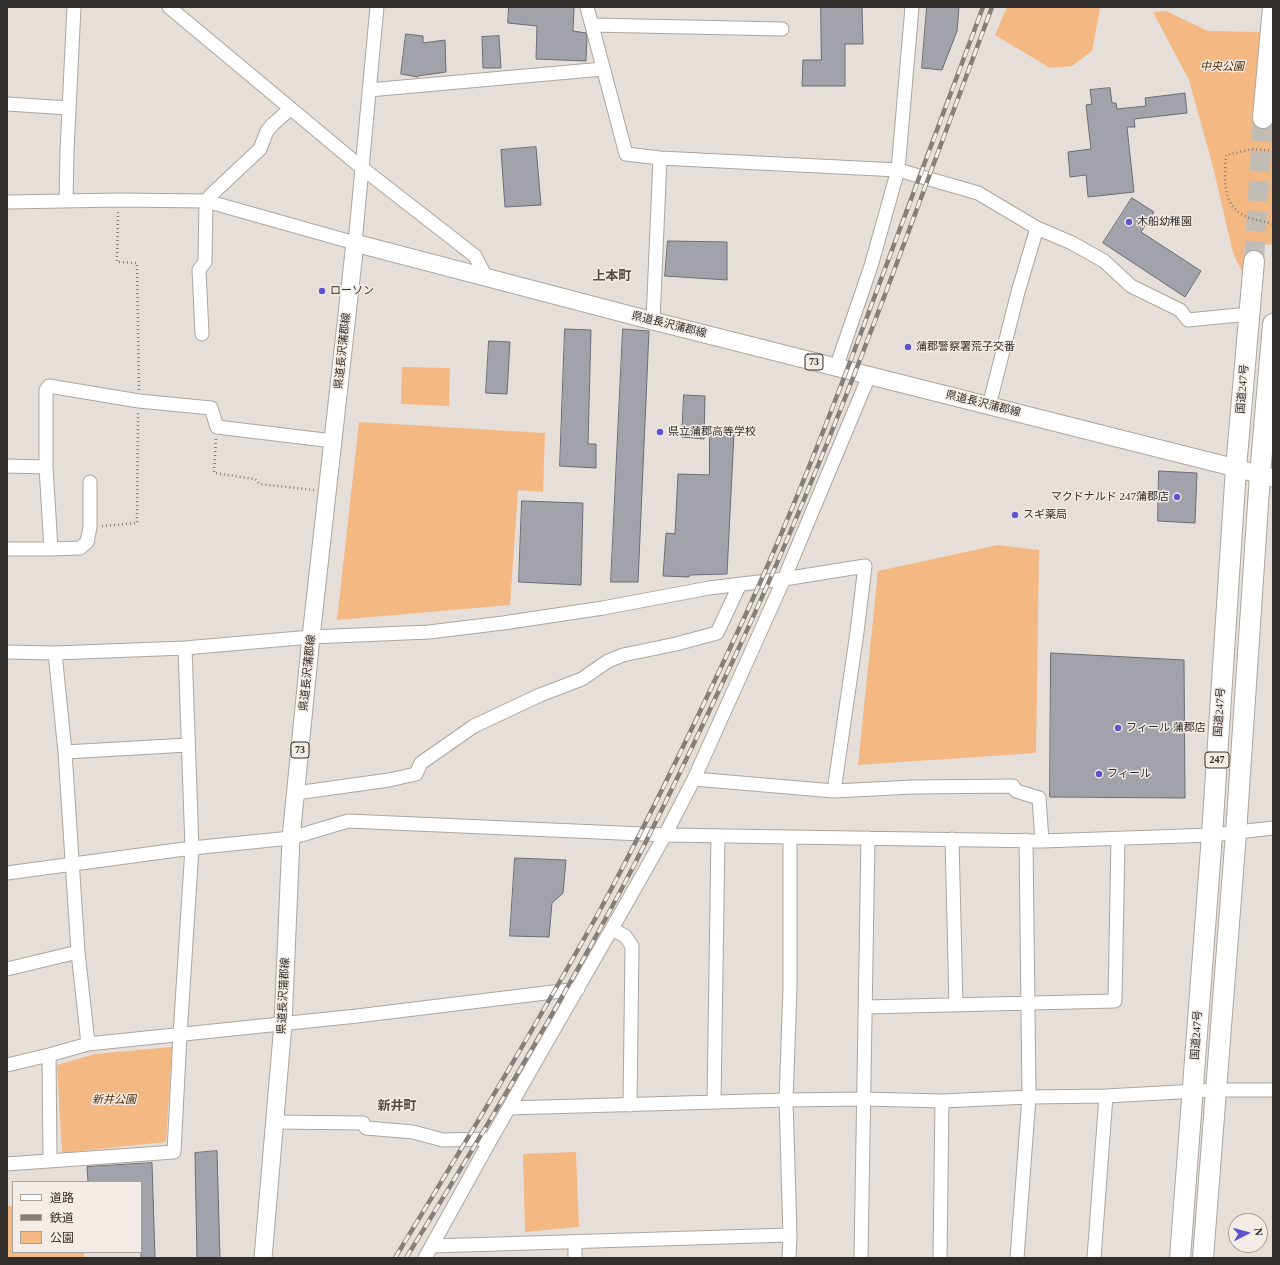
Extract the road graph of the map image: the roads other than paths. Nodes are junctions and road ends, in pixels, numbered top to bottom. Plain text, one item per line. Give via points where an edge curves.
1 (74, 7) edge
2 (169, 7) edge
3 (377, 7) edge
4 (587, 7) edge
5 (912, 7) edge
6 (1273, 7) edge
7 (592, 25) junction
8 (782, 29) dead end
9 (603, 69) junction
10 (369, 90) junction
11 (7, 104) edge
12 (69, 108) junction
13 (290, 109) junction
14 (1263, 118) tunnel mouth
15 (660, 158) junction
16 (362, 168) junction
17 (898, 170) junction
18 (66, 201) junction
19 (7, 202) edge
20 (206, 202) junction
21 (1037, 228) junction
22 (355, 244) junction
23 (1254, 261) tunnel mouth
24 (486, 277) junction
25 (1249, 314) junction
26 (653, 321) junction
27 (1273, 324) edge
28 (202, 334) dead end
29 (836, 368) junction
30 (869, 376) junction
31 (989, 406) junction
32 (333, 441) junction
33 (7, 466) edge
34 (46, 467) junction
35 (1236, 468) junction
36 (1266, 477) edge
37 (90, 482) dead end
38 (7, 549) edge
39 (51, 549) junction
40 (784, 578) junction
41 (740, 584) junction
42 (311, 637) junction
43 (185, 648) junction
44 (7, 652) edge
45 (55, 653) junction
46 (188, 745) junction
47 (65, 752) junction
48 (694, 779) junction
49 (834, 791) junction
50 (296, 793) junction
51 (1273, 825) edge
52 (1236, 833) junction
53 (665, 835) junction
54 (1212, 835) junction
55 (718, 836) junction
56 (790, 837) junction
57 (292, 838) junction
58 (868, 838) junction
59 (1118, 839) junction
60 (952, 840) junction
61 (1026, 840) junction
62 (1042, 841) junction
63 (192, 848) junction
64 (72, 865) junction
65 (7, 872) edge
66 (612, 929) junction
67 (78, 952) junction
68 (7, 969) edge
69 (578, 989) junction
70 (1029, 1003) junction
71 (956, 1005) junction
72 (866, 1007) junction
73 (283, 1024) junction
74 (180, 1035) junction
75 (88, 1044) junction
76 (49, 1055) junction
77 (7, 1065) edge
78 (1216, 1090) junction
79 (1273, 1090) edge
80 (1193, 1092) junction
81 (1106, 1096) junction
82 (1029, 1097) junction
83 (864, 1099) junction
84 (786, 1100) junction
85 (942, 1101) junction
86 (714, 1102) junction
87 (630, 1105) junction
88 (509, 1108) junction
89 (274, 1122) junction
90 (491, 1139) junction
91 (50, 1160) junction
92 (7, 1164) edge
93 (790, 1235) junction
94 (575, 1242) junction
95 (432, 1246) junction
96 (263, 1258) edge
97 (424, 1258) edge
98 (575, 1258) edge
99 (789, 1258) edge
100 (861, 1258) edge
101 (940, 1258) edge
102 (1017, 1258) edge
103 (1094, 1258) edge
104 (1180, 1258) edge
105 (1203, 1258) edge

1 - 12 street
2 - 13 street
3 - 10 street
4 - 7 street
5 - 17 street
6 - 14 highway
7 - 8 street
7 - 9 street
9 - 10 street
9 - 15 street via 626,154
10 - 16 street
11 - 12 street
12 - 18 street
13 - 16 street
13 - 20 street via 267,131 260,149
15 - 17 street
15 - 26 street
16 - 22 street
16 - 24 street via 474,256
17 - 21 street via 978,193
17 - 29 street via 871,266
18 - 19 street
18 - 20 street
20 - 22 street
20 - 28 street via 205,262 199,270
21 - 25 street via 1072,243 1104,261 1131,286 1180,310 1188,320
21 - 31 street
22 - 24 main road, 県道長沢蒲郡線 / 73
22 - 32 main road, 県道長沢蒲郡線 / 73
23 - 25 highway, 国道247号 / 247
24 - 26 main road, 県道長沢蒲郡線 / 73
25 - 35 highway, 国道247号 / 247
26 - 29 main road, 県道長沢蒲郡線 / 73
27 - 36 highway, 国道247号 / 247
29 - 30 main road, 県道長沢蒲郡線 / 73
30 - 31 main road, 県道長沢蒲郡線 / 73
30 - 40 street
31 - 35 main road, 県道長沢蒲郡線 / 73
32 - 34 street via 217,427 211,408 139,401 49,386 46,390
32 - 42 main road, 県道長沢蒲郡線 / 73
33 - 34 street
34 - 39 street
35 - 36 main road, 県道長沢蒲郡線 / 73
35 - 54 highway, 国道247号 / 247
36 - 52 highway, 国道247号 / 247
37 - 39 street via 90,527 87,542 80,548
38 - 39 street
40 - 41 street
40 - 48 street
40 - 49 street via 865,566
41 - 42 street via 503,623 429,632
41 - 50 street via 717,633 623,655 608,661 582,679 540,695 474,726 421,763 416,774
42 - 43 street
42 - 50 main road, 県道長沢蒲郡線 / 73
43 - 45 street
43 - 46 street
44 - 45 street
45 - 47 street
46 - 47 street
46 - 63 street
47 - 64 street
48 - 49 street
48 - 53 street
49 - 62 street via 1013,786 1016,791 1039,798
50 - 57 main road, 県道長沢蒲郡線 / 73
51 - 52 street
52 - 54 street
52 - 78 highway, 国道247号 / 247
53 - 55 street
53 - 57 street via 348,821
53 - 66 street
54 - 59 street
54 - 80 highway, 国道247号 / 247
55 - 56 street
55 - 86 street
56 - 58 street
56 - 84 street via 790,988
57 - 63 street
57 - 73 main road, 県道長沢蒲郡線 / 73
58 - 60 street
58 - 72 street
59 - 62 street
59 - 70 street via 1115,1001
60 - 61 street
60 - 71 street
61 - 62 street
61 - 70 street
63 - 64 street
63 - 74 street
64 - 65 street
64 - 67 street
66 - 69 street
66 - 87 street via 625,936 632,946
67 - 68 street
67 - 75 street
69 - 73 street
69 - 88 street
70 - 71 street
70 - 82 street
71 - 72 street
72 - 83 street
73 - 74 street
73 - 89 main road, 県道長沢蒲郡線 / 73
74 - 75 street
74 - 91 street via 174,1152
75 - 76 street
76 - 77 street
76 - 91 street
78 - 79 street
78 - 80 street
78 - 105 highway, 国道247号 / 247
80 - 81 street
80 - 104 highway, 国道247号 / 247
81 - 82 street
81 - 103 street
82 - 85 street
82 - 102 street
83 - 84 street
83 - 85 street
83 - 100 street
84 - 86 street
84 - 93 street
85 - 101 street
86 - 87 street
87 - 88 street
88 - 90 street
89 - 90 street via 363,1123 366,1128 413,1132 443,1140
89 - 96 main road, 県道長沢蒲郡線 / 73
90 - 95 street
91 - 92 street
93 - 94 street
93 - 99 street
94 - 95 street
94 - 98 street
95 - 97 street

